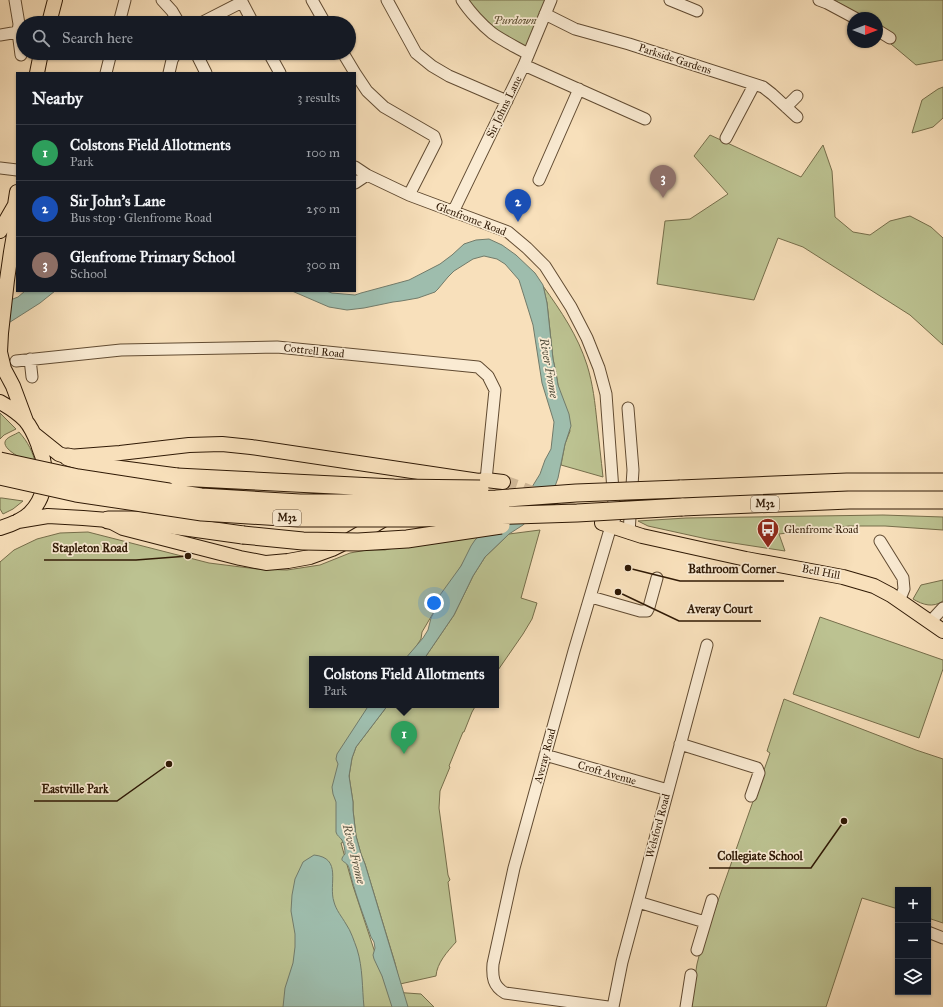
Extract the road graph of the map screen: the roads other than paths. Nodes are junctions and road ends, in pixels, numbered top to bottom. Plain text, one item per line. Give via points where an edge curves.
1 (14, 0) edge
2 (55, 0) edge
3 (125, 0) edge
4 (162, 0) edge
5 (312, 0) edge
6 (387, 0) edge
7 (462, 0) edge
8 (551, 0) edge
9 (670, 0) edge
10 (819, 0) edge
11 (242, 1) edge
12 (697, 11) dead end
13 (545, 14) junction
14 (847, 14) edge
15 (18, 16) edge
16 (50, 16) edge
17 (121, 16) edge
18 (175, 16) edge
19 (215, 16) edge
20 (250, 16) edge
21 (321, 16) edge
22 (16, 29) edge
23 (883, 34) edge
24 (0, 35) edge
25 (890, 38) dead end
26 (526, 59) junction
27 (40, 60) edge
28 (109, 60) edge
29 (172, 60) edge
30 (200, 60) edge
31 (273, 60) edge
32 (347, 60) edge
33 (37, 72) edge
34 (106, 72) edge
35 (168, 72) edge
36 (206, 72) edge
37 (279, 72) edge
38 (354, 72) edge
39 (356, 74) edge
40 (754, 85) junction
41 (581, 89) junction
42 (797, 96) dead end
43 (507, 100) junction
44 (786, 107) junction
45 (797, 117) dead end
46 (645, 119) dead end
47 (726, 138) dead end
48 (0, 168) edge
49 (356, 168) edge
50 (16, 170) edge
51 (367, 175) junction
52 (539, 180) dead end
53 (356, 182) edge
54 (409, 195) junction
55 (16, 198) edge
56 (453, 212) junction
57 (1, 228) edge
58 (0, 268) edge
59 (7, 280) junction
60 (1, 333) edge
61 (30, 360) junction
62 (16, 361) dead end
63 (32, 377) dead end
64 (0, 402) edge
65 (628, 408) dead end
66 (26, 421) junction
67 (34, 434) junction
68 (68, 457) junction
69 (0, 461) edge
70 (382, 466) junction
71 (0, 476) edge
72 (482, 481) junction
73 (503, 482) tunnel mouth
74 (943, 482) edge
75 (576, 493) junction
76 (943, 500) edge
77 (404, 507) junction
78 (577, 513) junction
79 (108, 520) junction
80 (10, 524) edge
81 (615, 527) junction
82 (0, 534) edge
83 (880, 541) dead end
84 (657, 578) dead end
85 (591, 597) junction
86 (899, 601) junction
87 (943, 608) edge
88 (930, 622) junction
89 (943, 631) edge
90 (707, 645) dead end
91 (680, 744) junction
92 (546, 755) junction
93 (668, 790) junction
94 (751, 796) dead end
95 (712, 900) dead end
96 (638, 902) junction
97 (705, 922) junction
98 (931, 933) edge
99 (943, 938) edge
100 (697, 950) dead end
101 (691, 975) dead end
102 (608, 1007) edge
103 (613, 1007) edge
104 (686, 1007) edge

1 - 15 street
2 - 16 main road
3 - 17 street
4 - 18 street
5 - 21 street
6 - 43 street via 416,53 449,76
7 - 26 street via 480,22
8 - 13 street, Sir Johns Lane
9 - 12 street
10 - 14 street
11 - 19 street
11 - 20 street
13 - 26 street, Sir Johns Lane
13 - 40 street, Parkside Gardens via 575,29
22 - 24 street
23 - 25 street
26 - 41 street
26 - 43 street, Sir Johns Lane
27 - 33 main road
28 - 34 street
29 - 35 street
30 - 36 street
31 - 37 street
32 - 38 street
39 - 54 street via 367,91 384,107 434,136 436,142
40 - 44 street, Parkside Gardens via 763,87
40 - 47 street
41 - 46 street
41 - 52 street
42 - 44 street
43 - 56 street, Sir Johns Lane
44 - 45 street, Parkside Gardens
48 - 50 street
49 - 51 street, Glenfrome Road
51 - 53 street
51 - 54 street, Glenfrome Road
54 - 56 street, Glenfrome Road
55 - 57 main road
55 - 59 main road via 16,223
56 - 81 street, Glenfrome Road via 508,232 527,248 545,266 587,338 606,394
58 - 59 street
59 - 60 main road
60 - 66 main road via 2,365
61 - 62 street, Cottrell Road
61 - 63 street
61 - 72 street, Cottrell Road via 121,350 277,347 478,367 488,376 495,390
64 - 66 main road
65 - 81 street via 633,470
66 - 67 main road
67 - 68 main road via 59,454
67 - 80 main road via 45,470 43,491 29,514
68 - 70 main road via 222,444
68 - 75 highway, M32, bridge via 101,467 177,477 394,488
69 - 75 highway, M32, bridge via 78,478 208,498 300,503 435,502
70 - 72 main road
70 - 77 main road via 396,474 403,485
71 - 78 highway, M32, bridge via 76,493 210,513 298,518 418,518
72 - 73 main road
72 - 77 main road via 439,492
74 - 75 highway, M32, bridge via 847,482
76 - 78 highway, M32, bridge via 849,500
77 - 79 main road via 332,549 310,557 266,563 123,528
78 - 79 highway, M32, bridge via 406,539 358,542 303,541 136,520
79 - 80 main road via 48,516
80 - 82 main road
81 - 85 street, Averay Road
81 - 86 main road, Bell Hill via 642,536 843,577 874,586
83 - 86 street via 896,574 903,578 904,586
84 - 85 street via 647,611
85 - 92 street, Averay Road
86 - 88 main road, Bell Hill
87 - 88 street
88 - 89 main road, Bell Hill
90 - 91 street, Welsford Road
91 - 93 street, Welsford Road
91 - 94 street via 757,768 759,773
92 - 93 street, Croft Avenue
92 - 102 street, Averay Road via 514,868 492,977 496,987 505,993
93 - 96 street, Welsford Road
95 - 97 street
96 - 97 street
96 - 103 street, Welsford Road
97 - 100 street
98 - 99 street
101 - 104 street

